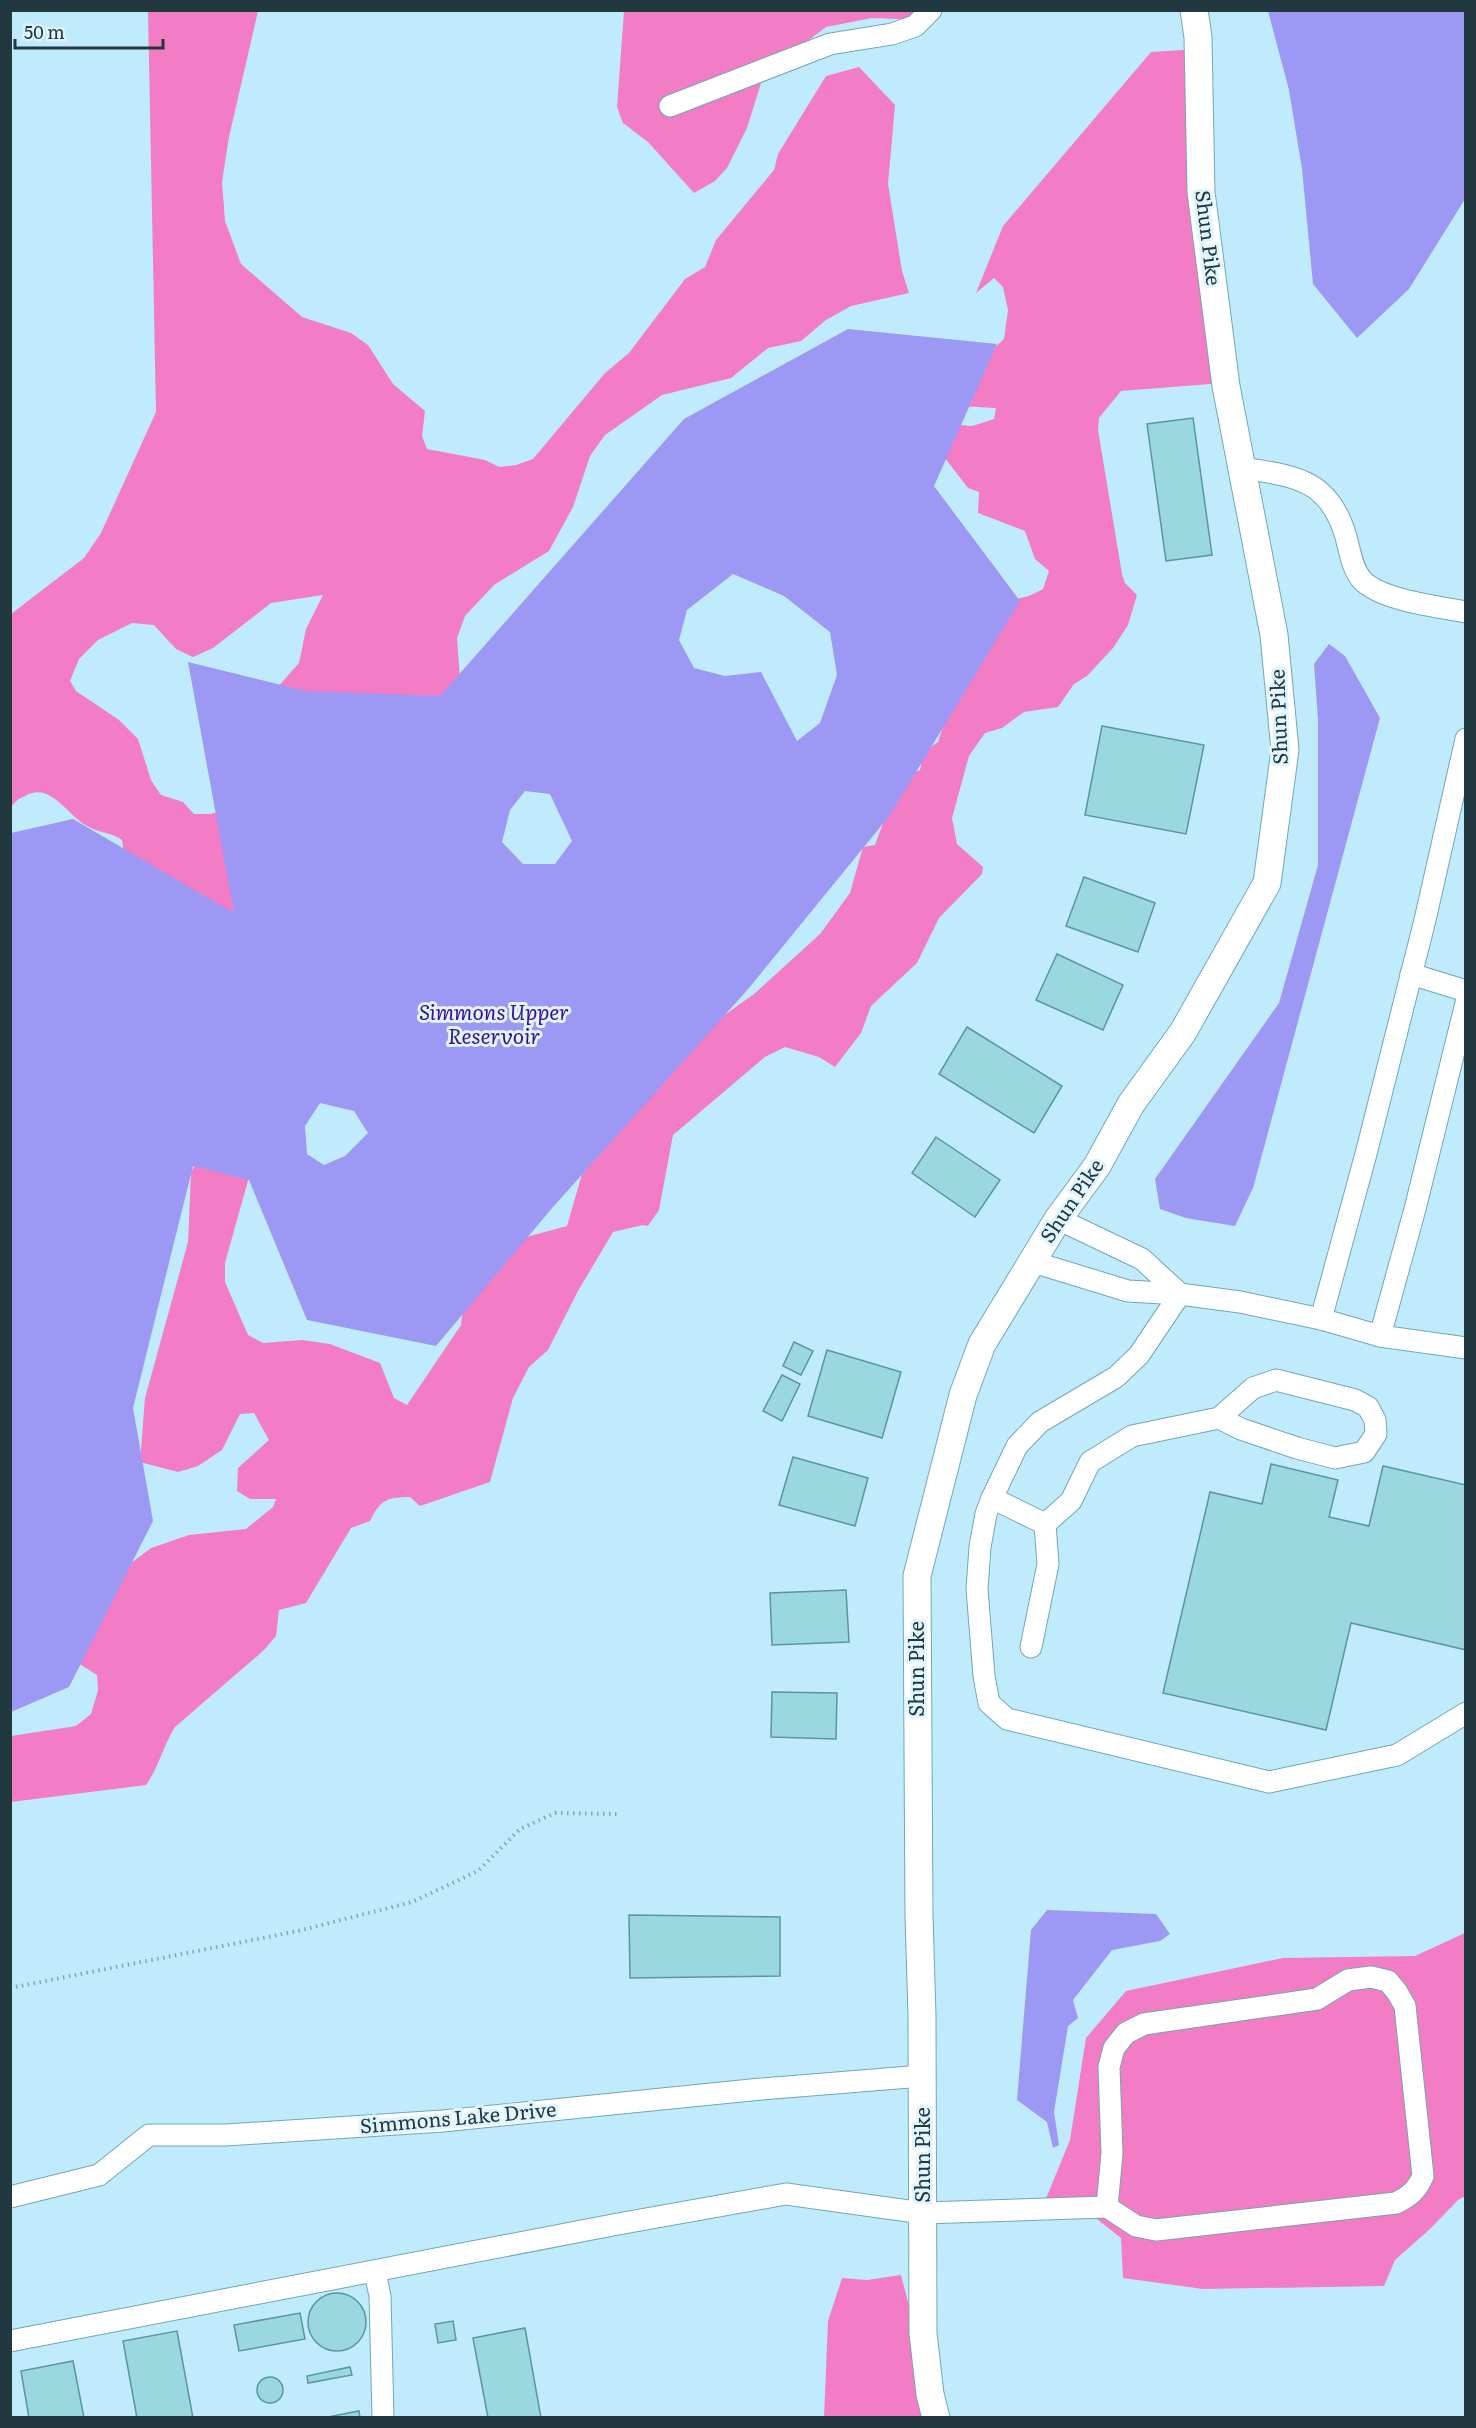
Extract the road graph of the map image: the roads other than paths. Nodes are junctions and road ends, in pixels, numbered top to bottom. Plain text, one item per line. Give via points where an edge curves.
1 (931, 10) edge
2 (1194, 10) edge
3 (670, 106) dead end
4 (1241, 468) junction
5 (1466, 612) edge
6 (1466, 739) edge
7 (1411, 974) junction
8 (1466, 992) edge
9 (1466, 1003) edge
10 (1058, 1219) junction
11 (1033, 1262) junction
12 (1180, 1294) junction
13 (1321, 1319) junction
14 (1380, 1336) junction
15 (1466, 1348) edge
16 (1219, 1418) junction
17 (992, 1498) junction
18 (1045, 1524) junction
19 (1032, 1647) dead end
20 (1466, 1713) edge
21 (922, 2076) junction
22 (10, 2197) edge
23 (1107, 2207) junction
24 (923, 2213) junction
25 (375, 2272) junction
26 (10, 2341) edge
27 (383, 2418) edge
28 (936, 2418) edge

1 - 3 street via 907,29 830,44
2 - 4 main road, Shun Pike via 1201,192 1226,387
4 - 5 street via 1283,474 1311,484 1331,501 1362,580 1381,592
4 - 10 main road, Shun Pike via 1274,635 1282,701 1285,750 1267,883 1183,1032 1131,1104 1097,1166
6 - 7 street
7 - 8 street
7 - 13 street
9 - 14 street
10 - 11 main road, Shun Pike
10 - 12 street via 1142,1259
11 - 12 street via 1128,1291
11 - 21 main road, Shun Pike via 981,1344 963,1395 916,1576
12 - 13 street
12 - 17 street via 1139,1355 1116,1377 1040,1422 1017,1446
13 - 14 street
14 - 15 street
16 - 16 street via 1253,1388 1276,1380 1368,1407 1375,1420 1376,1434 1364,1452 1335,1458 1296,1448
16 - 18 street via 1132,1436 1090,1462 1071,1501
17 - 18 street
17 - 20 street via 980,1547 977,1589 989,1703 1007,1719 1269,1782 1397,1755
18 - 19 street via 1048,1564
21 - 22 street, Simmons Lake Drive via 443,2121 226,2135 150,2135 99,2175
21 - 24 main road, Shun Pike
23 - 23 street via 1136,2226 1156,2230 1396,2203 1408,2197 1423,2176 1404,2006 1397,1992 1388,1981 1371,1977 1348,1980 1317,1999 1144,2024 1126,2033 1114,2048 1108,2067 1112,2153
23 - 24 street
24 - 25 street via 786,2194
24 - 28 main road, Shun Pike via 922,2333
25 - 26 street
25 - 27 street via 381,2319

